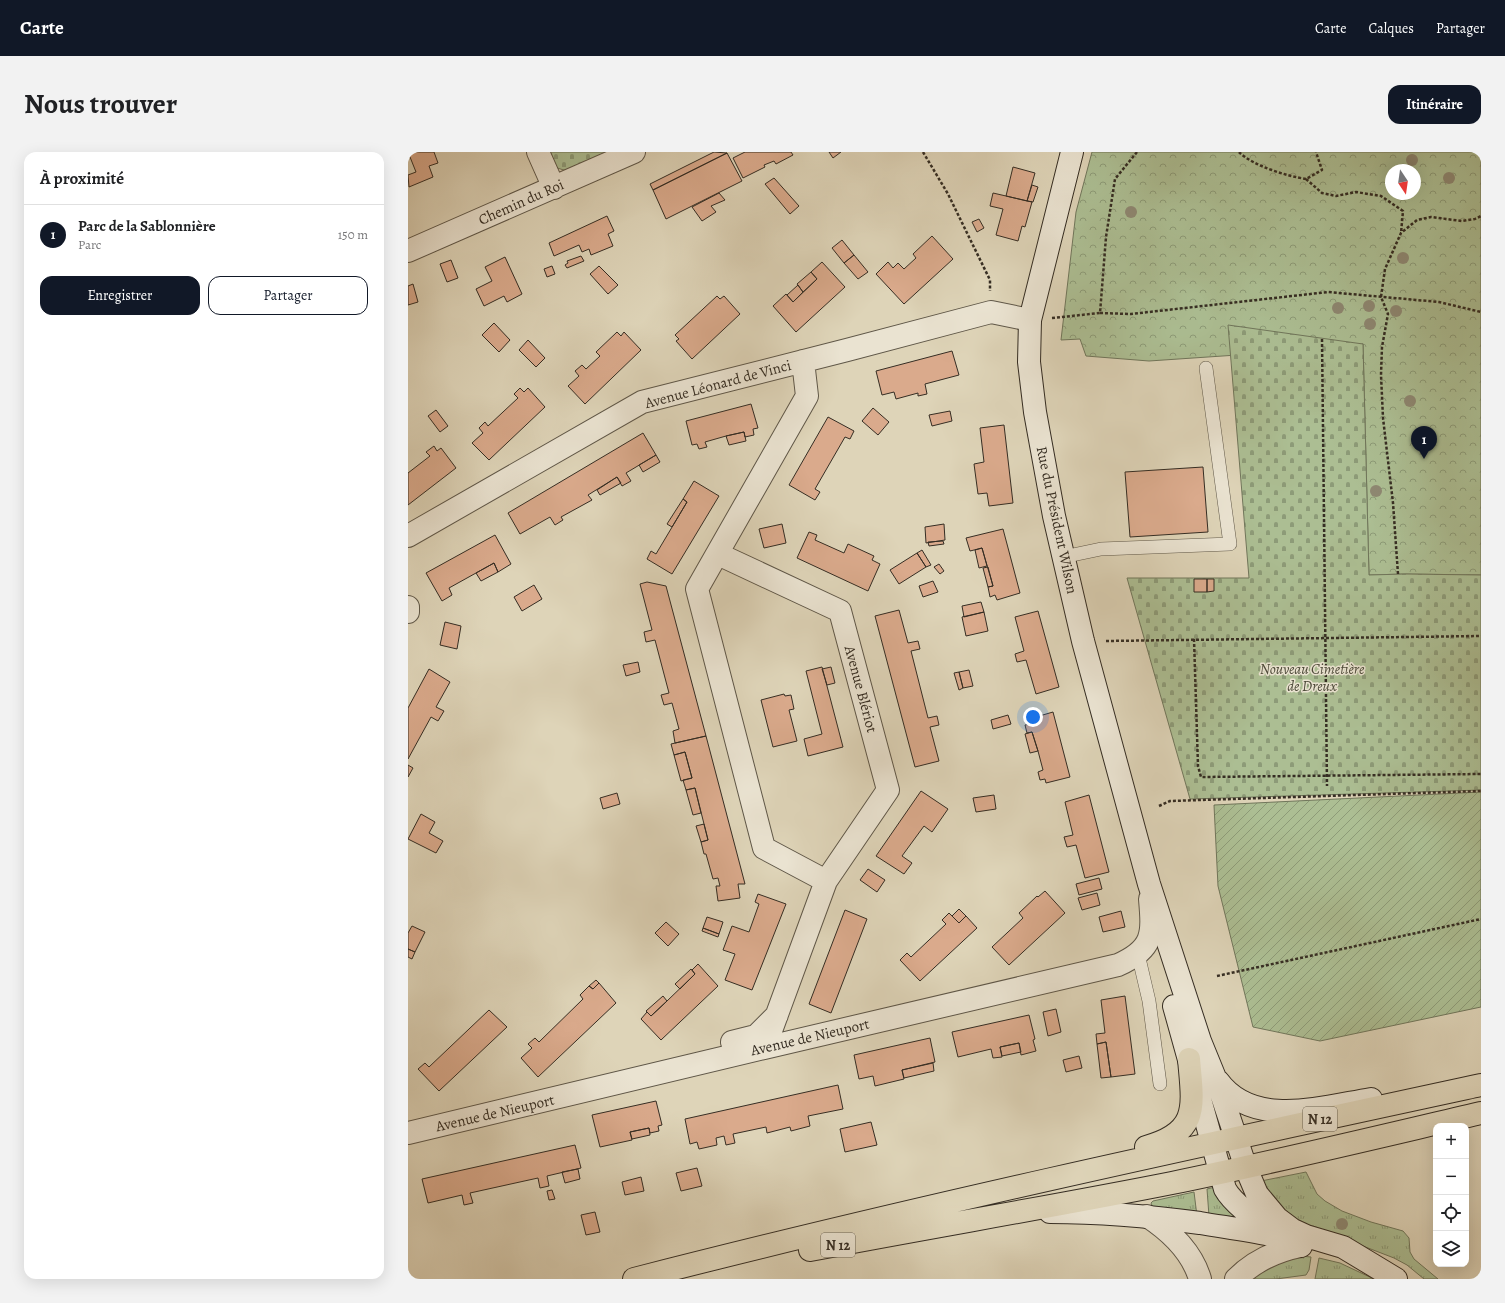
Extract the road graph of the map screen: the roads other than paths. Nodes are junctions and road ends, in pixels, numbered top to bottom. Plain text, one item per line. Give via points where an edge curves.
1 (538, 152) edge
2 (634, 152) edge
3 (1072, 152) edge
4 (554, 188) junction
5 (408, 251) edge
6 (1030, 320) junction
7 (803, 361) junction
8 (1206, 368) dead end
9 (408, 536) edge
10 (718, 554) junction
11 (1063, 557) junction
12 (408, 607) edge
13 (408, 612) edge
14 (826, 882) junction
15 (1150, 884) junction
16 (1138, 954) junction
17 (777, 1014) junction
18 (764, 1048) junction
19 (1189, 1059) junction
20 (1214, 1074) junction
21 (1160, 1084) dead end
22 (1481, 1084) edge
23 (1481, 1113) edge
24 (408, 1120) edge
25 (408, 1133) edge
26 (1236, 1137) junction
27 (1212, 1142) junction
28 (1246, 1168) junction
29 (1220, 1173) junction
30 (937, 1205) junction
31 (1017, 1212) junction
32 (1146, 1216) junction
33 (1276, 1236) junction
34 (1300, 1246) junction
35 (1365, 1260) junction
36 (658, 1273) junction
37 (634, 1279) edge
38 (1200, 1279) edge
39 (1236, 1279) edge
40 (1396, 1279) edge

1 - 4 street
2 - 4 street, Chemin du Roi
3 - 6 street, Rue du Président Wilson
4 - 5 street, Chemin du Roi
6 - 7 street, Avenue Léonard de Vinci via 991,312
6 - 11 street, Rue du Président Wilson via 1029,362 1035,412
7 - 9 street, Avenue Léonard de Vinci via 642,402
7 - 10 street via 807,396
8 - 11 lane via 1230,544 1101,549
10 - 14 street via 697,589 764,848
10 - 14 street, Avenue Blériot via 840,611 888,790
11 - 15 street, Rue du Président Wilson via 1083,641
12 - 13 street
14 - 17 street, Avenue Blériot
15 - 16 street, Avenue de Nieuport via 1152,930 1147,943
15 - 19 street via 1161,956
15 - 20 street via 1200,1041
16 - 18 street, Avenue de Nieuport via 1118,965
16 - 21 lane via 1149,1001
17 - 18 street, Avenue Blériot
17 - 24 street, Avenue de Nieuport via 756,1036
18 - 25 street, Avenue de Nieuport
19 - 27 street
19 - 30 main road via 1191,1111 1183,1127 1167,1139
20 - 22 street via 1224,1088 1243,1102 1272,1111 1307,1109
20 - 26 street
22 - 26 main road, N 12
23 - 28 main road, N 12
26 - 27 main road, N 12
26 - 28 street
27 - 29 street
27 - 30 main road, N 12
28 - 29 main road, N 12
28 - 35 street via 1261,1200 1288,1227 1306,1236 1343,1247
29 - 31 main road, N 12
29 - 33 street via 1225,1189 1232,1199
30 - 36 main road, N 12
31 - 32 street, N 12 via 1088,1212
31 - 36 main road, N 12 via 772,1257
32 - 33 street, N 12
32 - 38 street via 1165,1228 1178,1241 1194,1264
33 - 34 street
34 - 35 street via 1343,1253
34 - 39 street via 1264,1258
35 - 40 street
36 - 37 main road, N 12

